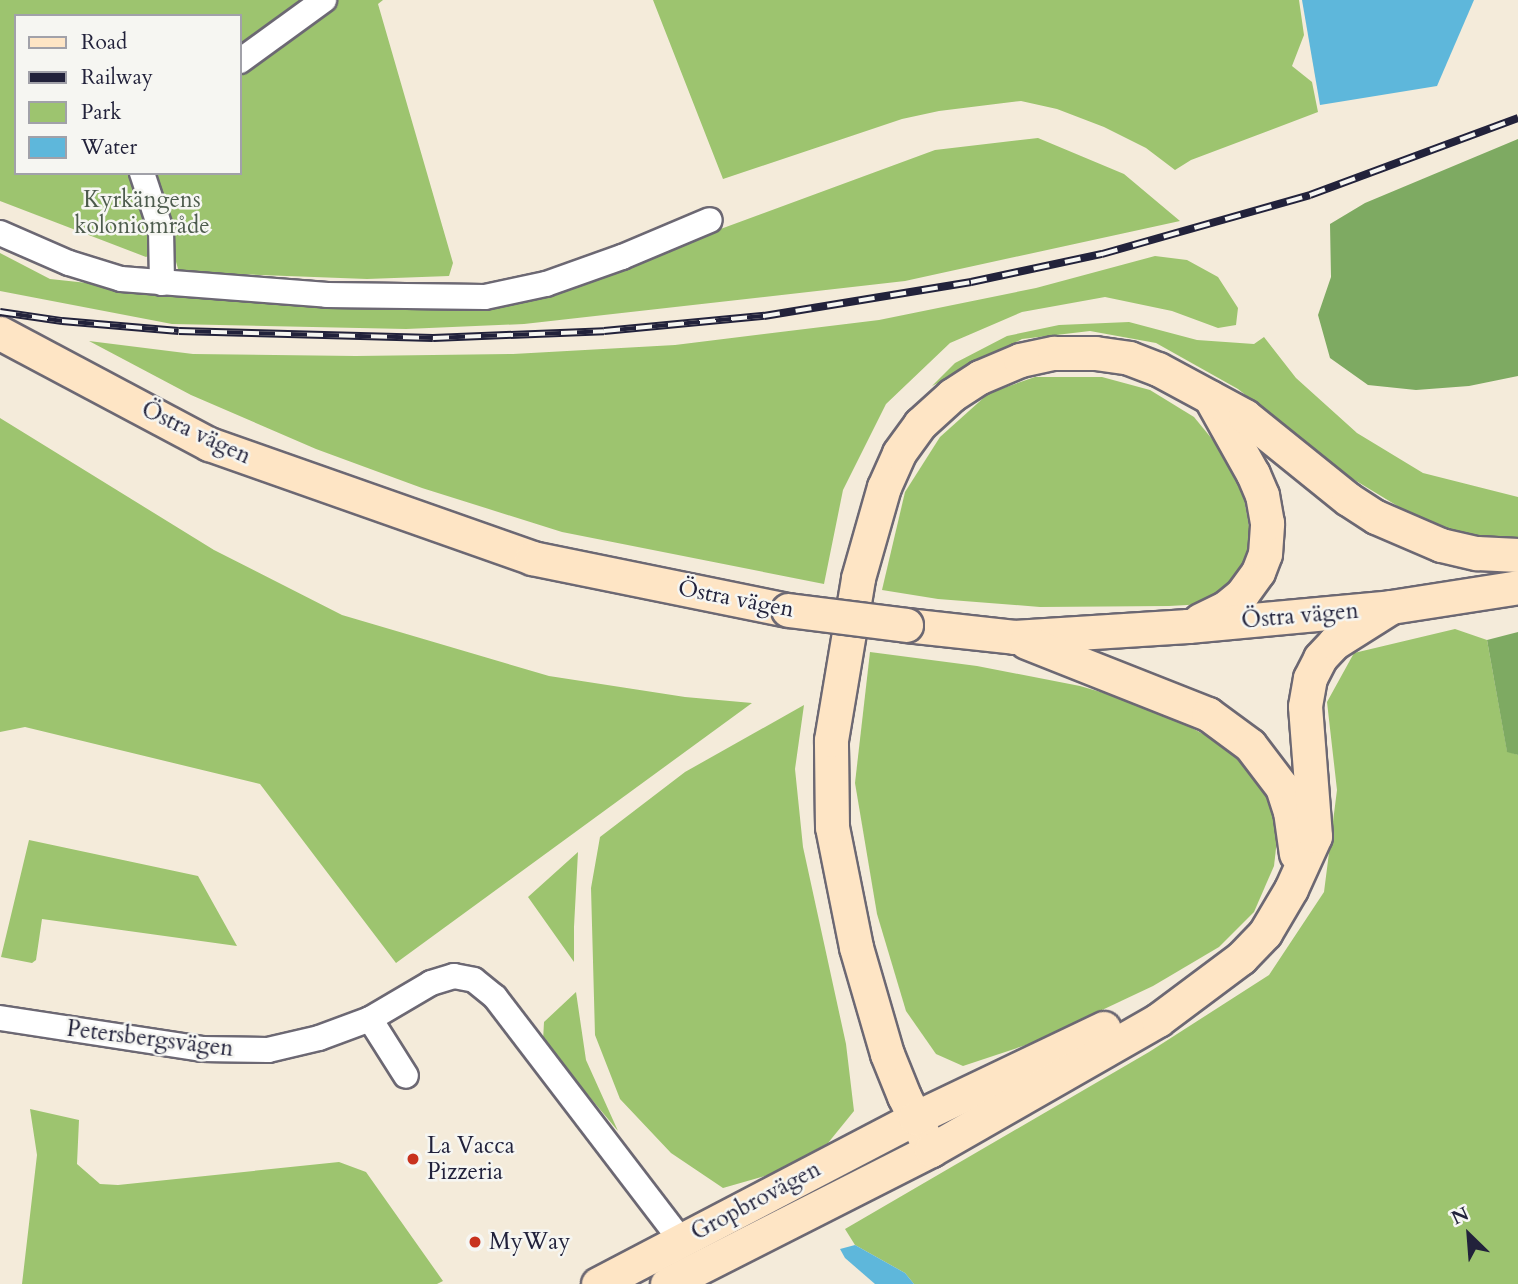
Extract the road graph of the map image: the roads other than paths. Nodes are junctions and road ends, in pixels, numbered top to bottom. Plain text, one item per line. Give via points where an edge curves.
1 (318, 5) edge
2 (242, 60) edge
3 (143, 175) edge
4 (710, 220) dead end
5 (0, 233) edge
6 (162, 283) junction
7 (0, 333) edge
8 (1210, 397) junction
9 (1518, 555) edge
10 (1518, 587) edge
11 (1391, 607) junction
12 (1188, 626) junction
13 (1014, 638) junction
14 (1298, 872) junction
15 (1209, 984) junction
16 (0, 1018) edge
17 (370, 1019) junction
18 (406, 1076) dead end
19 (915, 1118) junction
20 (931, 1150) junction
21 (681, 1240) junction
22 (711, 1274) edge
23 (597, 1284) edge
24 (667, 1284) edge

1 - 2 street
3 - 6 street via 161,230
4 - 6 street via 546,284 485,297 327,295
5 - 6 street via 121,279
7 - 13 street, Östra vägen, bridge via 209,444 532,558 788,610
8 - 9 street via 1245,416 1376,517 1441,545
8 - 12 street via 1262,495 1267,523 1265,554 1242,594
8 - 19 street via 1129,358 1054,353 1020,360 980,377 920,424 899,453 884,487 858,578 833,727 832,827 856,947 887,1054
10 - 11 street, Östra vägen
11 - 12 street, Östra vägen
11 - 14 street via 1334,643 1310,678 1305,706 1315,836
12 - 13 street, Östra vägen
13 - 14 street via 1208,714 1250,745 1282,788 1290,811
14 - 15 street via 1265,933
15 - 19 street, Gropbrovägen via 1154,1004
15 - 20 street, Gropbrovägen via 1158,1020
16 - 17 street, Petersbergsvägen via 202,1049 268,1050
17 - 18 street
17 - 21 street, Petersbergsvägen via 431,984 454,976 474,980 495,997
19 - 20 street
19 - 21 street, Gropbrovägen
20 - 22 street, Gropbrovägen
21 - 22 street
21 - 23 street, Gropbrovägen
22 - 24 street, Gropbrovägen

